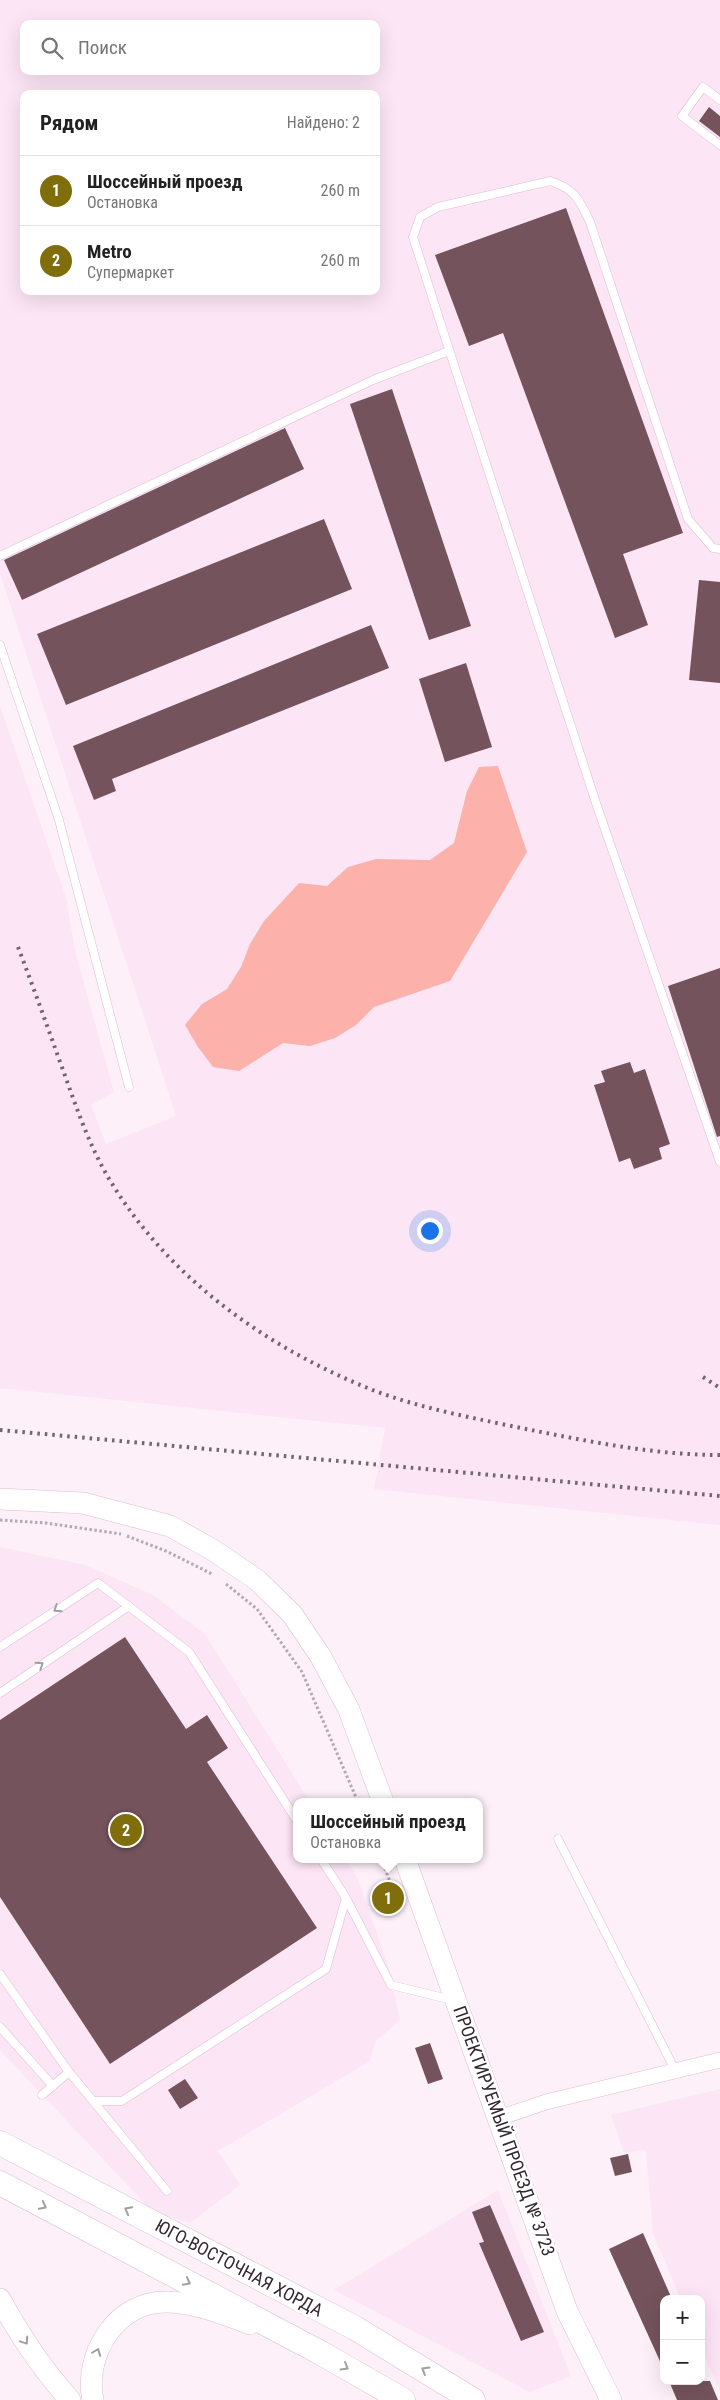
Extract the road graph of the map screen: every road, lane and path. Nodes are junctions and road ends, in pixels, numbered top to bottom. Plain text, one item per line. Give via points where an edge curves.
1 (720, 100) edge
2 (720, 145) edge
3 (450, 350) junction
4 (720, 549) edge
5 (0, 556) edge
6 (0, 645) edge
7 (129, 1087) dead end
8 (720, 1162) edge
9 (0, 1499) edge
10 (0, 1520) edge
11 (216, 1576) dead end
12 (223, 1582) dead end
13 (128, 1606) junction
14 (0, 1647) edge
15 (0, 1693) edge
16 (356, 1798) edge
17 (382, 1798) edge
18 (293, 1815) edge
19 (558, 1840) dead end
20 (324, 1863) edge
21 (406, 1863) edge
22 (346, 1898) junction
23 (0, 1974) edge
24 (458, 2001) junction
25 (0, 2028) edge
26 (720, 2060) edge
27 (675, 2070) junction
28 (69, 2072) junction
29 (53, 2086) junction
30 (42, 2095) dead end
31 (93, 2102) junction
32 (499, 2118) junction
33 (0, 2143) edge
34 (0, 2183) edge
35 (167, 2191) dead end
36 (0, 2299) edge
37 (321, 2353) junction
38 (470, 2398) edge
39 (70, 2400) edge
40 (93, 2400) edge
41 (403, 2400) edge
42 (610, 2400) edge

1 - 2 lane via 703,87 682,116
3 - 4 lane via 414,237 420,217 438,207 550,181 566,186 578,198 590,222 688,519 712,548
3 - 5 lane via 373,380
3 - 8 lane via 596,803
6 - 7 lane via 59,820
9 - 17 main road via 83,1503 170,1526 257,1580 292,1614 321,1657 349,1710
10 - 11 path via 46,1523 125,1535
12 - 16 path via 257,1609 302,1672
13 -> 14 lane via 98,1583
15 -> 13 lane
13 - 18 lane via 188,1652
19 - 27 lane
20 - 22 lane
21 - 24 main road, ПРОЕКТИРУЕМЫЙ ПРОЕЗД № 3723
22 - 24 lane via 391,1985
22 - 31 lane via 326,1969 122,2101
23 - 28 lane
24 - 32 main road, ПРОЕКТИРУЕМЫЙ ПРОЕЗД № 3723
25 - 29 lane
26 - 27 street
27 - 32 street via 546,2102
28 - 29 lane
28 - 31 lane
29 - 30 lane
31 - 35 lane
32 - 42 main road, ПРОЕКТИРУЕМЫЙ ПРОЕЗД № 3723 via 567,2311
38 -> 33 main road, ЮГО-ВОСТОЧНАЯ ХОРДА via 354,2328
34 -> 37 main road, ЮГО-ВОСТОЧНАЯ ХОРДА
36 -> 39 main road via 50,2378
40 -> 37 main road via 94,2356 108,2332 128,2314 154,2303 197,2306
37 -> 41 main road, ЮГО-ВОСТОЧНАЯ ХОРДА

